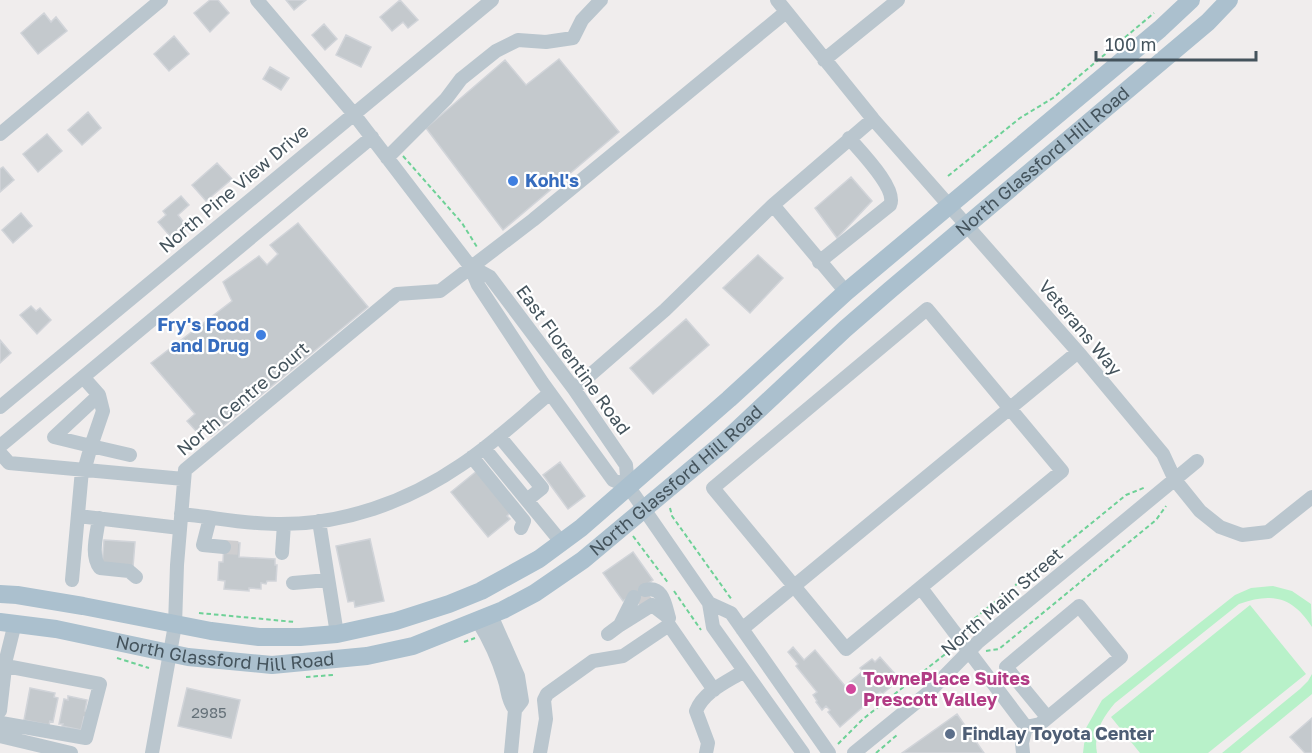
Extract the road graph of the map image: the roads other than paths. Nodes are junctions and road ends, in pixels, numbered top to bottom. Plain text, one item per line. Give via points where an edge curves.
1 (161, 0) edge
2 (257, 0) edge
3 (492, 0) edge
4 (601, 0) edge
5 (777, 0) edge
6 (874, 0) edge
7 (898, 0) edge
8 (1191, 0) edge
9 (1229, 0) edge
10 (786, 12) junction
11 (884, 12) junction
12 (824, 60) junction
13 (353, 113) junction
14 (873, 119) junction
15 (0, 134) edge
16 (372, 137) junction
17 (849, 138) junction
18 (387, 158) junction
19 (773, 205) junction
20 (950, 205) junction
21 (968, 224) junction
22 (819, 262) junction
23 (470, 266) junction
24 (846, 292) junction
25 (1078, 352) junction
26 (83, 377) junction
27 (574, 389) junction
28 (550, 393) junction
29 (99, 395) junction
30 (0, 406) edge
31 (1010, 408) junction
32 (499, 436) junction
33 (0, 446) edge
34 (91, 446) junction
35 (484, 448) junction
36 (0, 453) edge
37 (130, 455) dead end
38 (472, 457) junction
39 (1197, 461) dead end
40 (83, 470) junction
41 (184, 479) junction
42 (1175, 480) junction
43 (628, 486) junction
44 (1312, 497) edge
45 (527, 500) junction
46 (644, 509) junction
47 (78, 516) junction
48 (96, 518) junction
49 (210, 518) junction
50 (181, 521) junction
51 (319, 521) junction
52 (284, 524) junction
53 (520, 528) dead end
54 (562, 543) junction
55 (224, 547) tunnel mouth
56 (282, 553) dead end
57 (86, 572) dead end
58 (136, 577) dead end
59 (72, 580) dead end
60 (328, 580) junction
61 (293, 583) dead end
62 (794, 586) junction
63 (921, 588) junction
64 (0, 594) edge
65 (709, 603) junction
66 (485, 618) junction
67 (669, 621) junction
68 (8, 623) edge
69 (175, 625) junction
70 (620, 625) junction
71 (742, 629) junction
72 (337, 634) junction
73 (608, 634) dead end
74 (170, 652) junction
75 (975, 652) junction
76 (6, 666) junction
77 (744, 671) junction
78 (714, 690) junction
79 (544, 708) junction
80 (515, 710) junction
81 (0, 711) edge
82 (1047, 717) junction
83 (0, 721) edge
84 (1026, 727) junction
85 (0, 731) edge
86 (0, 736) edge
87 (833, 750) edge
88 (71, 753) edge
89 (152, 753) edge
90 (511, 753) edge
91 (540, 753) edge
92 (706, 753) edge
93 (803, 753) edge
94 (854, 753) edge
95 (1023, 753) edge

1 - 15 street
2 - 13 street, East Florentine Road
3 - 13 street, North Pine View Drive
4 - 18 street via 582,20 573,38 546,42 518,40 496,51 461,79 447,99
5 - 10 street, Veterans Way
6 - 11 street
7 - 11 street
8 - 20 main road, North Glassford Hill Road
9 - 21 main road, North Glassford Hill Road via 1208,22
10 - 12 street, Veterans Way
10 - 23 street, North Centre Court via 533,220
11 - 12 street
12 - 14 street, Veterans Way
13 - 16 street, East Florentine Road
13 - 30 street, North Pine View Drive
14 - 17 street
14 - 20 street, Veterans Way
16 - 18 street, East Florentine Road
16 - 26 street
17 - 19 street
17 - 22 street via 885,182 892,201
18 - 23 street, East Florentine Road
19 - 22 street
19 - 27 street via 665,310
20 - 21 street, Veterans Way
20 - 24 main road, North Glassford Hill Road
21 - 25 street, Veterans Way
21 - 46 main road, North Glassford Hill Road
22 - 24 street
23 - 27 street, East Florentine Road via 490,277
23 - 28 street, East Florentine Road via 478,285
23 - 41 street, North Centre Court via 440,291 397,294 190,465
24 - 43 main road, North Glassford Hill Road
25 - 31 street
25 - 42 street, Veterans Way via 1163,454
26 - 29 street
26 - 33 street
27 - 43 street, East Florentine Road via 627,465
28 - 32 street
28 - 43 street, East Florentine Road via 614,480
29 - 34 street via 103,411
29 - 34 street via 54,437
31 - 62 street
31 - 62 street via 927,309 713,488
31 - 63 street via 1062,471
32 - 35 street
32 - 45 street via 542,488
34 - 37 street
34 - 40 street
35 - 38 street
35 - 45 street
36 - 40 street via 9,463
38 - 51 street via 403,499
38 - 53 street via 525,520
39 - 42 street, North Main Street
40 - 41 street
40 - 47 street
41 - 50 street, North Centre Court
42 - 44 street via 1220,527 1242,535 1268,532
42 - 75 street, North Main Street via 978,642
43 - 46 street, East Florentine Road
43 - 54 main road, North Glassford Hill Road
45 - 54 street
46 - 65 street, East Florentine Road
46 - 66 main road, North Glassford Hill Road via 583,560 535,593
47 - 48 street
47 - 59 street
48 - 50 street
48 - 57 street
48 - 58 street via 96,563 100,568 129,571
49 - 50 street
49 - 52 street
49 - 55 street via 203,545
50 - 69 street, North Centre Court
51 - 52 street
51 - 60 street
52 - 56 street
54 - 72 main road, North Glassford Hill Road via 512,575 449,604
60 - 61 street
60 - 72 street
62 - 63 street via 846,649
62 - 71 street
63 - 75 street
64 - 69 main road, North Glassford Hill Road
65 - 71 street, East Florentine Road via 731,613
65 - 77 street, East Florentine Road via 713,627
66 - 74 main road, North Glassford Hill Road via 413,646 367,656 272,666
66 - 80 street via 508,699
67 - 70 street via 652,605
67 - 70 street via 652,594 641,596
67 - 78 street
67 - 79 street via 623,656 593,661 547,694
68 - 74 main road, North Glassford Hill Road
68 - 76 street
69 - 72 main road, North Glassford Hill Road via 259,637
69 - 74 street, North Centre Court
70 - 73 street
71 - 87 street, East Florentine Road
74 - 89 street, North Centre Court
75 - 84 street
75 - 94 street, North Main Street
76 - 81 street
76 - 83 street via 100,684 86,738
77 - 78 street
77 - 93 street, East Florentine Road
78 - 92 street via 696,711 708,743
79 - 80 street
79 - 91 street
80 - 90 street
82 - 82 street via 1121,657 1079,606 1006,667
82 - 84 street via 1040,724
83 - 85 street
84 - 95 street
86 - 88 street

